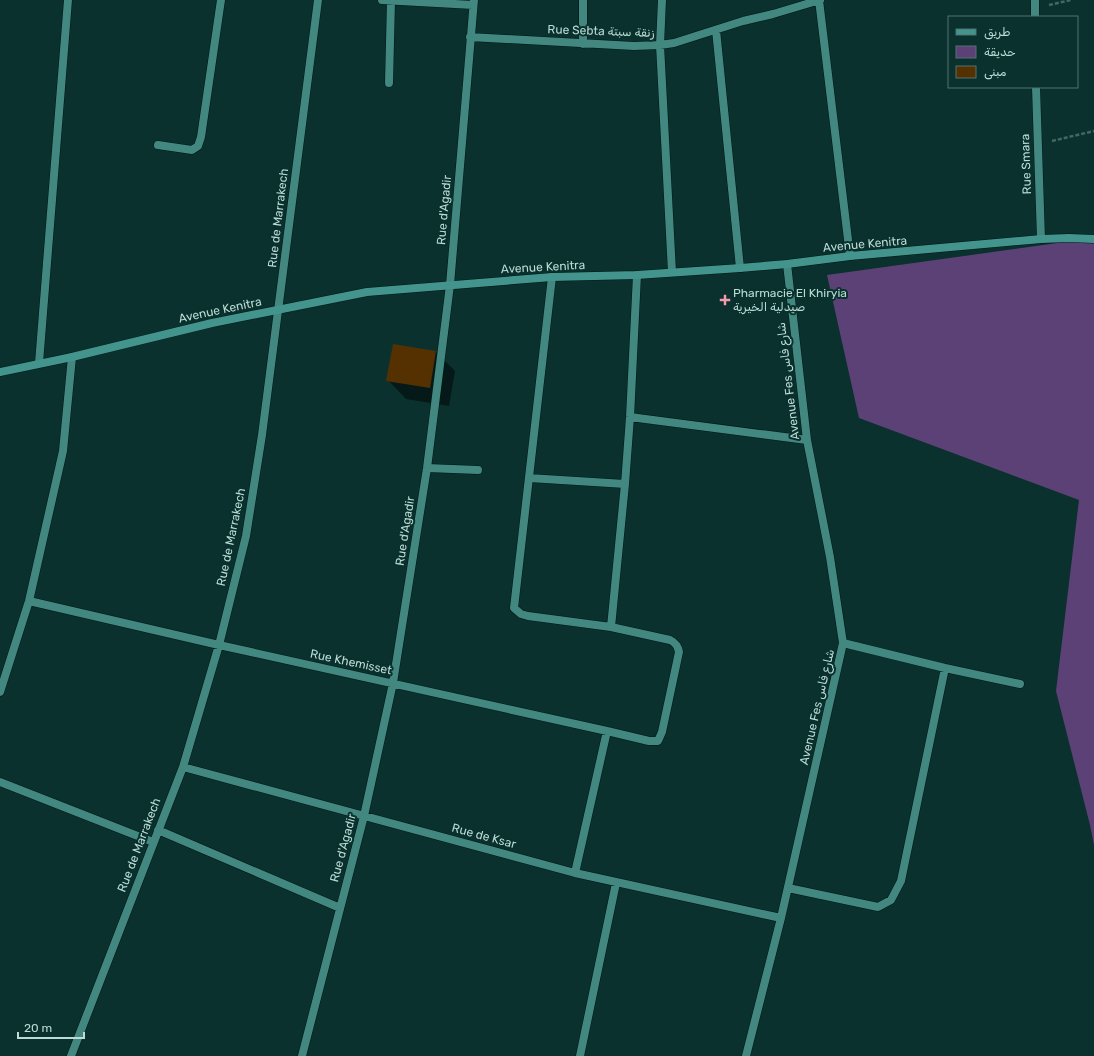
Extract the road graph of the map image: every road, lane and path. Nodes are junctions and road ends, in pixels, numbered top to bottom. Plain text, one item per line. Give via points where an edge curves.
1 (68, 0) edge
2 (221, 0) edge
3 (318, 0) edge
4 (386, 0) edge
5 (583, 0) edge
6 (662, 0) edge
7 (819, 0) edge
8 (1071, 0) edge
9 (473, 2) edge
10 (1035, 4) edge
11 (1035, 16) edge
12 (716, 30) junction
13 (470, 37) junction
14 (583, 44) junction
15 (660, 45) junction
16 (389, 83) dead end
17 (1036, 88) edge
18 (1094, 131) edge
19 (1037, 144) junction
20 (158, 145) dead end
21 (1094, 239) edge
22 (1041, 240) junction
23 (850, 256) junction
24 (786, 264) junction
25 (740, 268) junction
26 (672, 272) junction
27 (637, 275) junction
28 (552, 277) junction
29 (450, 285) junction
30 (278, 310) junction
31 (72, 357) junction
32 (39, 363) junction
33 (0, 372) edge
34 (630, 417) junction
35 (807, 440) junction
36 (427, 468) junction
37 (478, 470) dead end
38 (529, 478) junction
39 (625, 484) junction
40 (29, 601) junction
41 (611, 627) junction
42 (843, 643) junction
43 (219, 645) junction
44 (945, 668) junction
45 (392, 683) junction
46 (1020, 684) dead end
47 (0, 692) edge
48 (607, 730) junction
49 (183, 767) junction
50 (0, 782) edge
51 (364, 816) junction
52 (158, 830) junction
53 (153, 842) junction
54 (575, 874) junction
55 (616, 883) junction
56 (788, 888) junction
57 (340, 908) junction
58 (781, 918) junction
59 (71, 1056) edge
60 (302, 1056) edge
61 (580, 1056) edge
62 (746, 1056) edge

1 - 32 street
2 - 20 street via 198,146 192,150
3 - 30 street, Rue de Marrakech
4 - 9 street
4 - 16 street
5 - 14 street
6 - 15 street
7 - 12 street, Rue Sebta زنقة سبتة
7 - 23 street
8 - 10 path
9 - 13 street, Rue d'Agadir
10 - 11 street
12 - 15 street, Rue Sebta زنقة سبتة
12 - 25 street
13 - 14 street, Rue Sebta زنقة سبتة
13 - 29 street, Rue d'Agadir
14 - 15 street, Rue Sebta زنقة سبتة
15 - 26 street
17 - 19 street, Rue Smara
18 - 19 path
19 - 22 street, Rue Smara
21 - 22 street, Avenue Kenitra
22 - 23 street, Avenue Kenitra
23 - 24 street, Avenue Kenitra
24 - 25 street, Avenue Kenitra
24 - 35 street, Avenue Fes شارع فاس
25 - 26 street, Avenue Kenitra
26 - 27 street, Avenue Kenitra
27 - 28 street, Avenue Kenitra
27 - 34 street
28 - 29 street, Avenue Kenitra
28 - 38 street
29 - 30 street, Avenue Kenitra via 367,292
29 - 36 street, Rue d'Agadir
30 - 31 street, Avenue Kenitra via 212,323
30 - 43 street, Rue de Marrakech via 246,536
31 - 32 street, Avenue Kenitra
31 - 40 street via 63,451
32 - 33 street, Avenue Kenitra
34 - 35 street
34 - 39 street
35 - 42 street, Avenue Fes شارع فاس via 830,557
36 - 37 street
36 - 45 street, Rue d'Agadir
38 - 39 street
38 - 41 street via 514,608 528,616
39 - 41 street
40 - 43 street, Rue Khemisset
40 - 47 street
41 - 48 street, Rue Khemisset via 670,640 678,646 679,652 659,740 653,742
42 - 44 street
42 - 56 street, Avenue Fes شارع فاس
43 - 45 street, Rue Khemisset
43 - 49 street, Rue de Marrakech
44 - 46 street
44 - 56 street via 900,881 891,900 878,907
45 - 48 street, Rue Khemisset
45 - 51 street, Rue d'Agadir
48 - 54 street
49 - 51 street, Rue de Ksar
49 - 52 street, Rue de Marrakech
50 - 53 street
51 - 54 street, Rue de Ksar
51 - 57 street, Rue d'Agadir
52 - 53 street, Rue de Marrakech
52 - 57 street
53 - 59 street, Rue de Marrakech
54 - 55 street, Rue de Ksar
55 - 58 street, Rue de Ksar
55 - 61 street
56 - 58 street, Avenue Fes شارع فاس
57 - 60 street, Rue d'Agadir
58 - 62 street, Avenue Fes شارع فاس

